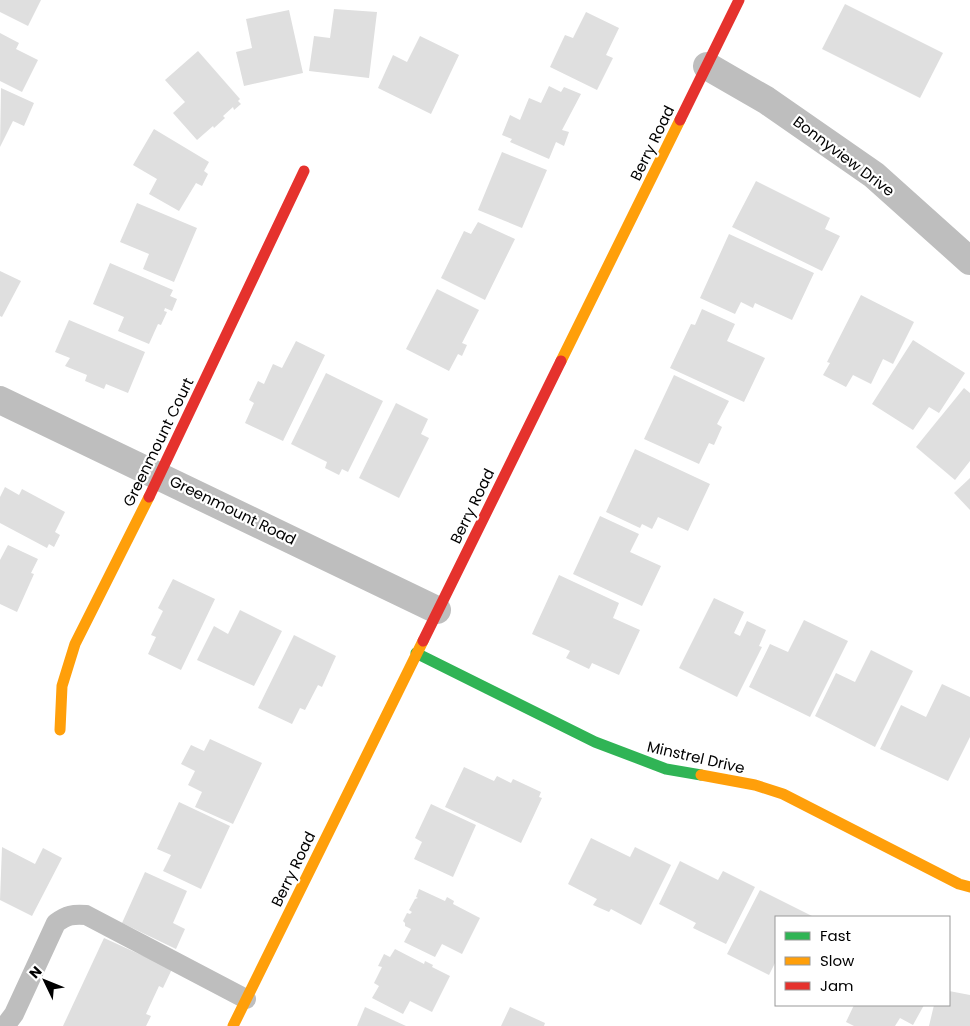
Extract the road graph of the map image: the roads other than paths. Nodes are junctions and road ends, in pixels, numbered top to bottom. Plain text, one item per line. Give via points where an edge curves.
1 (739, 0) edge
2 (707, 66) junction
3 (304, 171) dead end
4 (970, 261) edge
5 (0, 400) edge
6 (159, 475) junction
7 (437, 610) junction
8 (416, 654) junction
9 (60, 730) dead end
10 (970, 887) edge
11 (246, 999) junction
12 (5, 1026) edge
13 (233, 1026) edge

1 - 2 street, Berry Road
2 - 4 street, Bonnyview Drive via 766,100 874,175
2 - 7 street, Berry Road
3 - 6 street, Greenmount Court
5 - 6 street, Greenmount Road
6 - 7 street, Greenmount Road
6 - 9 street, Greenmount Court via 75,644 62,686
7 - 8 street, Berry Road
8 - 10 street, Minstrel Drive via 595,742 644,762 783,794
8 - 11 street, Berry Road
11 - 12 lane via 86,916 74,914 56,923 14,1014
11 - 13 street, Berry Road

